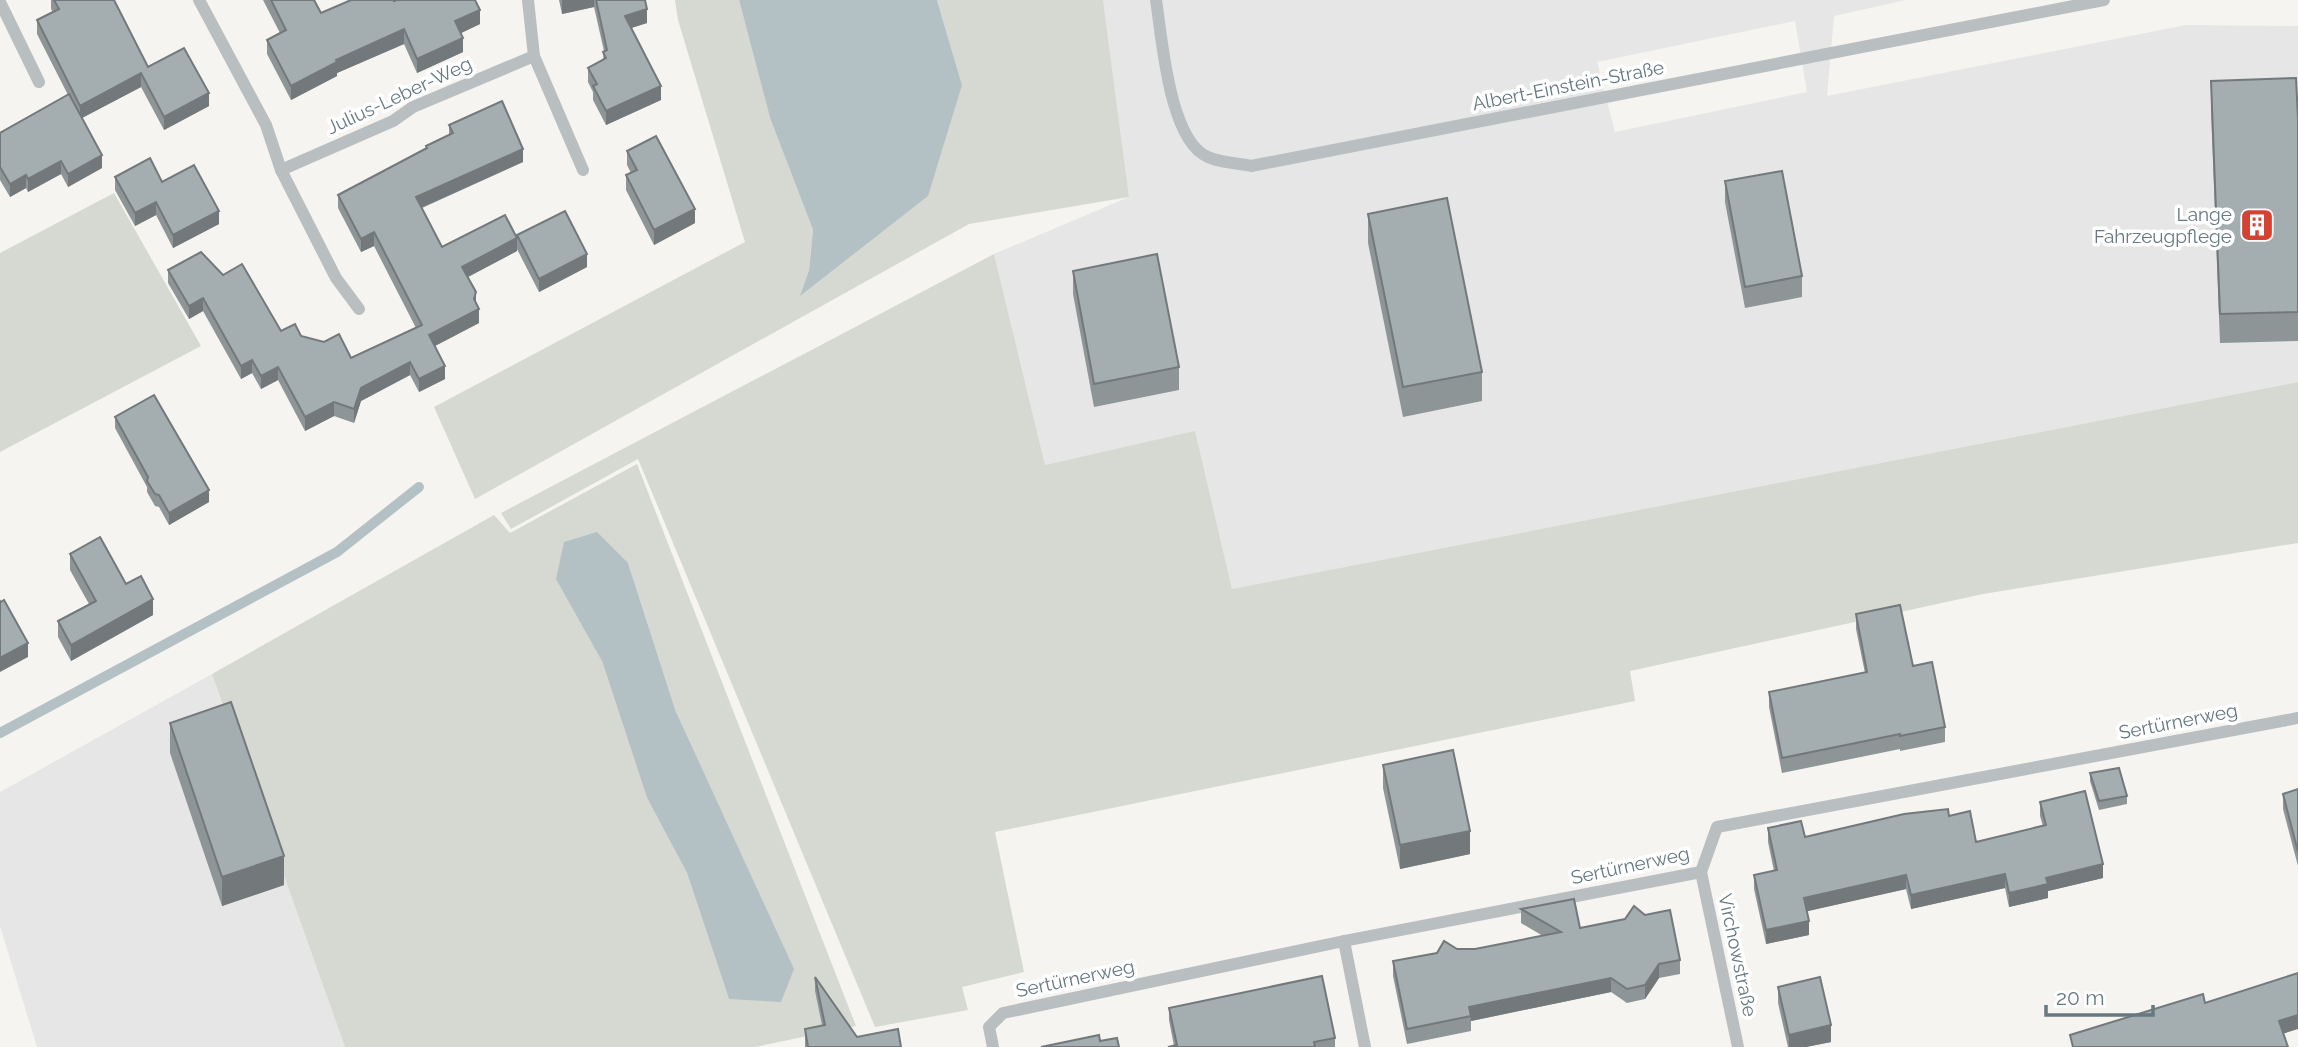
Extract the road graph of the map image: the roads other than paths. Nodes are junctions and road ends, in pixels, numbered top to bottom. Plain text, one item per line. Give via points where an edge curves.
1 (199, 0) edge
2 (528, 0) edge
3 (1156, 0) edge
4 (2104, 0) edge
5 (0, 2) edge
6 (534, 56) junction
7 (39, 82) dead end
8 (281, 170) junction
9 (583, 170) dead end
10 (359, 309) dead end
11 (2298, 718) edge
12 (1701, 872) junction
13 (1344, 941) junction
14 (993, 1047) edge
15 (1365, 1047) edge
16 (1738, 1047) edge

1 - 8 street via 266,125
2 - 6 street
3 - 4 street, Albert-Einstein-Straße via 1172,104 1191,143 1207,157 1251,166
5 - 7 street
6 - 8 street, Julius-Leber-Weg
6 - 9 street
8 - 10 street via 336,278
11 - 12 street, Sertürnerweg via 1717,827
12 - 13 street, Sertürnerweg
12 - 16 street, Virchowstraße
13 - 14 street, Sertürnerweg via 1003,1013 989,1027
13 - 15 street

